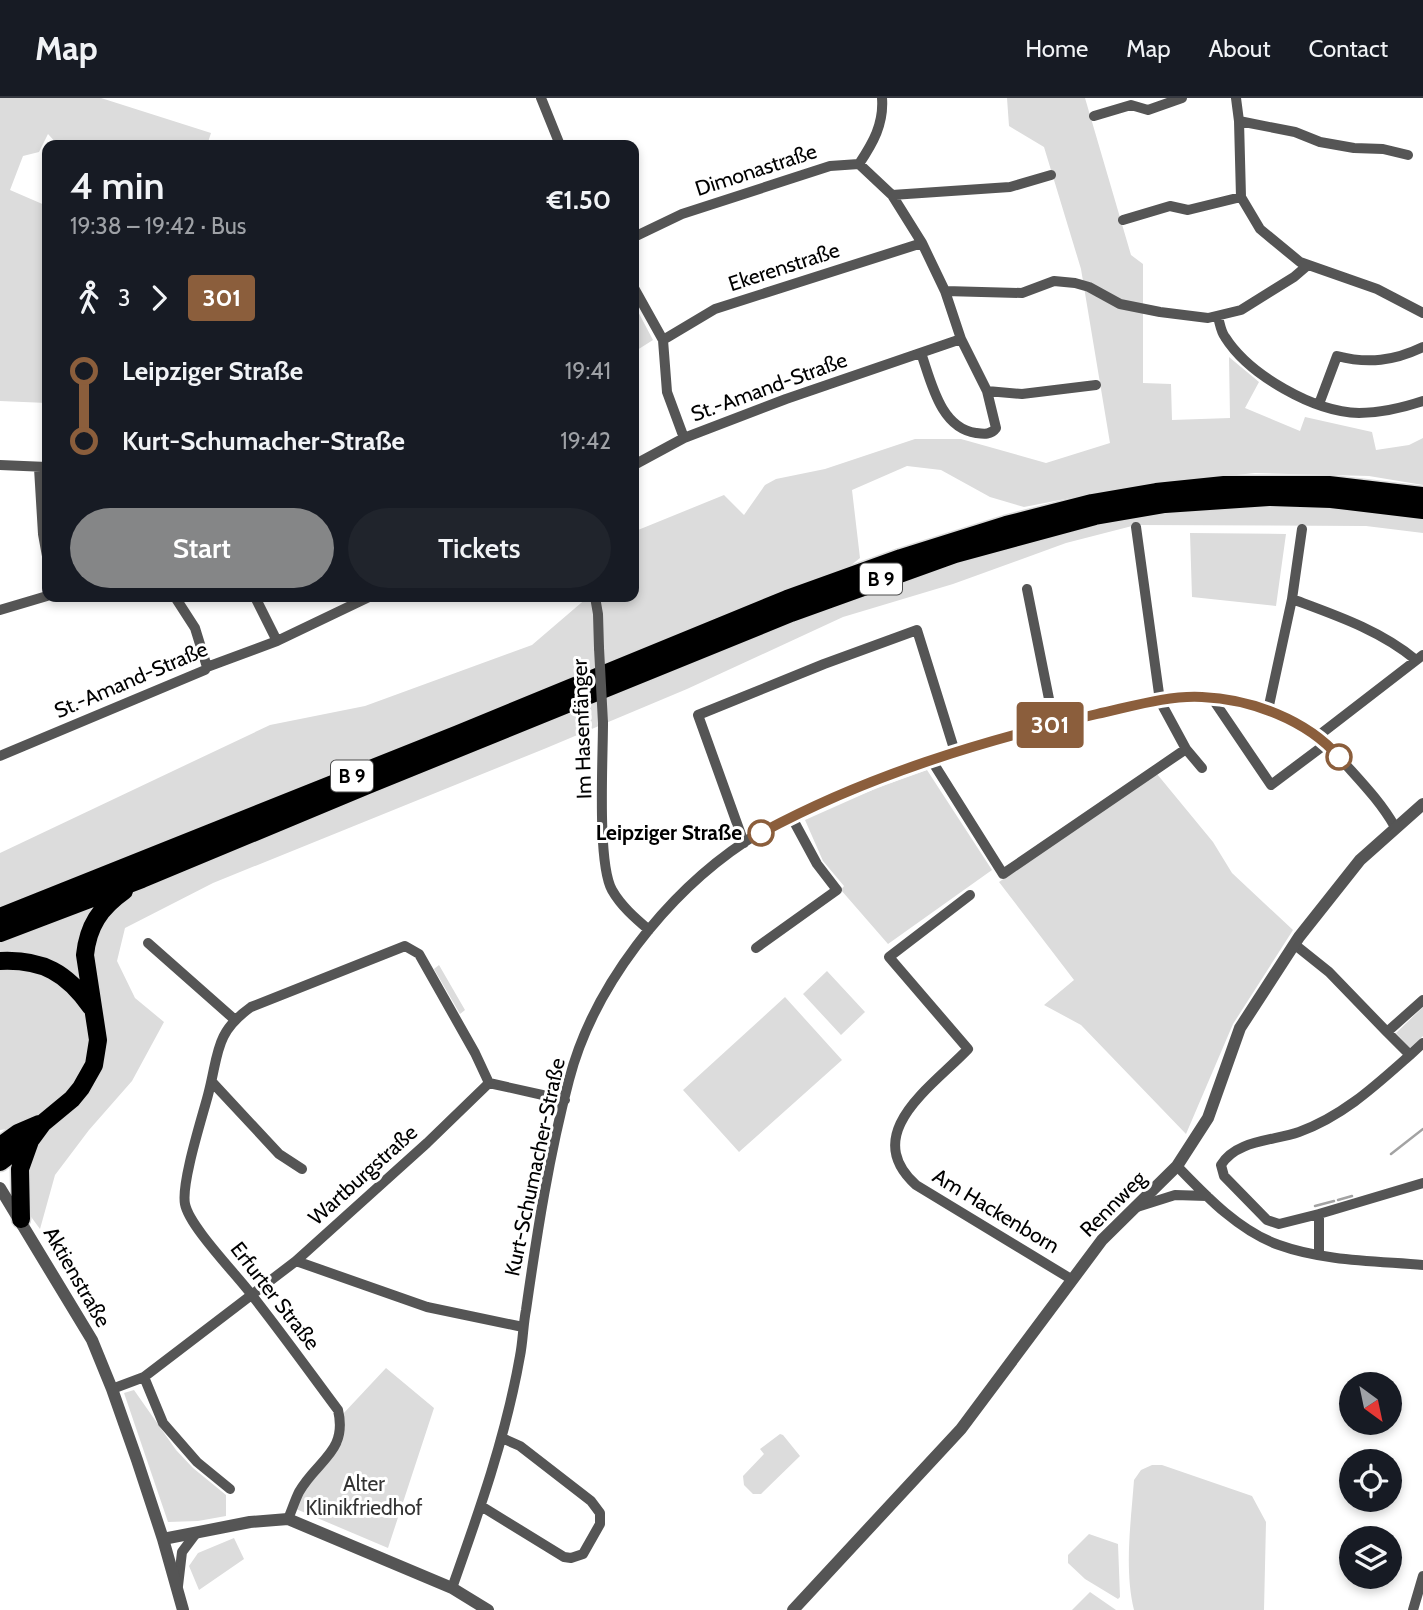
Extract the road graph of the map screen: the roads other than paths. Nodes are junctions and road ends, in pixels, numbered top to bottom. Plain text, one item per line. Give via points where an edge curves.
1 (541, 98) edge
2 (882, 98) edge
3 (1182, 98) edge
4 (1236, 98) edge
5 (1094, 116) dead end
6 (1239, 121) junction
7 (558, 140) edge
8 (1408, 155) dead end
9 (859, 164) junction
10 (1051, 175) dead end
11 (892, 195) junction
12 (1241, 197) junction
13 (1123, 220) dead end
14 (639, 235) edge
15 (922, 243) junction
16 (1308, 265) junction
17 (945, 291) junction
18 (639, 297) edge
19 (1423, 313) edge
20 (1218, 317) junction
21 (961, 339) junction
22 (663, 340) junction
23 (1423, 347) edge
24 (921, 353) junction
25 (1096, 385) dead end
26 (987, 391) junction
27 (1423, 401) edge
28 (1319, 404) junction
29 (684, 438) junction
30 (639, 462) edge
31 (0, 465) edge
32 (42, 468) edge
33 (1423, 496) edge
34 (1423, 510) edge
35 (1136, 527) dead end
36 (1302, 529) dead end
37 (1027, 589) dead end
38 (42, 597) edge
39 (1292, 599) junction
40 (178, 602) edge
41 (258, 602) edge
42 (359, 602) edge
43 (596, 602) edge
44 (0, 610) edge
45 (277, 641) junction
46 (1419, 658) edge
47 (207, 667) junction
48 (1212, 698) junction
49 (1160, 701) junction
50 (1268, 710) junction
51 (1054, 724) junction
52 (1322, 740) junction
53 (1186, 749) junction
54 (955, 752) junction
55 (0, 756) edge
56 (932, 761) junction
57 (1202, 768) dead end
58 (1423, 804) edge
59 (791, 816) junction
60 (1395, 827) junction
61 (744, 843) junction
62 (142, 879) junction
63 (970, 895) dead end
64 (0, 917) edge
65 (649, 930) junction
66 (0, 933) edge
67 (148, 943) dead end
68 (1294, 944) junction
69 (756, 948) dead end
70 (0, 961) edge
71 (1423, 1000) edge
72 (93, 1010) junction
73 (234, 1019) junction
74 (1387, 1031) junction
75 (1423, 1043) edge
76 (1410, 1055) junction
77 (212, 1082) junction
78 (489, 1083) junction
79 (565, 1100) junction
80 (23, 1132) edge
81 (0, 1146) edge
82 (0, 1162) edge
83 (1177, 1166) junction
84 (302, 1168) dead end
85 (1423, 1183) edge
86 (0, 1188) edge
87 (1207, 1196) junction
88 (1137, 1207) junction
89 (1319, 1214) junction
90 (20, 1219) junction
91 (1319, 1255) junction
92 (296, 1261) junction
93 (1423, 1265) edge
94 (1071, 1279) junction
95 (253, 1296) junction
96 (523, 1327) junction
97 (144, 1377) junction
98 (112, 1389) junction
99 (502, 1438) junction
100 (230, 1489) dead end
101 (481, 1506) junction
102 (289, 1519) junction
103 (197, 1532) junction
104 (163, 1539) junction
105 (1423, 1576) edge
106 (452, 1588) junction
107 (178, 1589) junction
108 (183, 1610) edge
109 (488, 1610) edge
110 (793, 1610) edge
111 (1413, 1610) edge

1 - 7 street
2 - 9 street via 883,113 874,142
3 - 5 street via 1148,110 1130,106
4 - 6 street
6 - 8 street via 1320,142
6 - 12 street
9 - 11 street
9 - 14 street, Dimonastraße via 805,174 682,214
10 - 11 street via 1010,187
11 - 15 street
12 - 13 street via 1188,210 1170,206
12 - 16 street via 1260,229
15 - 17 street
15 - 22 street, Ekerenstraße via 715,309
16 - 19 street via 1377,289
16 - 20 street via 1241,310
17 - 20 street via 1022,293 1054,281 1089,287 1120,304
17 - 21 street
18 - 22 street
20 - 28 street via 1223,335 1250,365
21 - 24 street, St.-Amand-Straße
21 - 26 street
22 - 29 street via 667,392
23 - 28 street via 1377,361 1337,356
24 - 26 street via 940,405 950,420 973,433 990,434 996,428
24 - 29 street, St.-Amand-Straße
25 - 26 street via 1022,394
27 - 28 street via 1358,413
29 - 30 street, St.-Amand-Straße
31 - 32 street
33 - 64 highway, B 9 via 1329,485 1224,485 1091,503 1006,525 787,599
34 - 62 highway, B 9 via 1331,499 1222,499 1165,504 1045,528 906,570 791,613
35 - 49 street
36 - 39 street
37 - 51 street
38 - 44 street
39 - 46 street via 1348,620
39 - 50 street
40 - 47 street via 195,628
41 - 45 street
42 - 45 street, St.-Amand-Straße
43 - 65 street, Im Hasenfänger, bridge via 607,875 618,899
45 - 47 street, St.-Amand-Straße
46 - 52 street
47 - 55 street, St.-Amand-Straße
48 - 49 street, Kurt-Schumacher-Straße
48 - 50 street, Kurt-Schumacher-Straße
48 - 52 street via 1271,785
49 - 51 street, Kurt-Schumacher-Straße
49 - 53 street
50 - 52 street, Kurt-Schumacher-Straße
51 - 54 street, Kurt-Schumacher-Straße
52 - 60 street, Kurt-Schumacher-Straße via 1383,806
53 - 56 street via 1003,874
53 - 57 street
54 - 56 street, Kurt-Schumacher-Straße
54 - 61 street via 917,630 698,715
56 - 59 street, Kurt-Schumacher-Straße via 871,781
58 - 60 street, Rennweg
59 - 61 street, Kurt-Schumacher-Straße
59 - 69 street via 837,890
60 - 68 street, Rennweg via 1360,860
61 - 65 street, Kurt-Schumacher-Straße via 708,870
62 - 66 highway, B 9
62 - 72 highway via 98,913 91,927 85,955
63 - 94 street, Am Hackenborn via 889,957 968,1049 906,1111 895,1132 895,1154 903,1173 916,1185
65 - 79 street, Kurt-Schumacher-Straße via 600,1000 584,1034
67 - 73 street
68 - 74 street
68 - 83 street, Rennweg via 1245,1019 1208,1118
70 - 72 highway via 34,963 52,970 68,979
71 - 74 street
72 - 80 highway via 98,1040 89,1077 72,1099
73 - 77 street, Erfurter Straße via 222,1037
73 - 78 street via 262,1002 405,946 419,954
74 - 76 street
75 - 76 street
76 - 89 street via 1355,1103 1328,1119 1237,1149 1221,1165 1224,1176 1266,1220 1279,1224
77 - 84 street via 279,1154
77 - 95 street, Erfurter Straße via 195,1143 185,1206
78 - 79 street
78 - 92 street, Wartburgstraße
79 - 96 street, Kurt-Schumacher-Straße via 540,1214
80 - 81 highway
80 - 82 highway
80 - 90 highway
83 - 87 street
83 - 88 street, Rennweg
85 - 89 street
86 - 90 street, Aktienstraße
87 - 88 street via 1175,1195
87 - 91 street via 1254,1233
88 - 94 street, Rennweg via 1102,1240
89 - 91 street
90 - 98 street, Aktienstraße via 92,1340
91 - 93 street
92 - 95 street, Wartburgstraße
92 - 96 street via 427,1307
94 - 110 street, Rennweg via 961,1429
95 - 97 street, Wartburgstraße
95 - 102 street, Erfurter Straße via 338,1410 342,1426 339,1441 299,1492
96 - 99 street, Kurt-Schumacher-Straße
97 - 98 street
97 - 100 street via 163,1423 197,1462
98 - 104 street, Aktienstraße
99 - 101 street, Kurt-Schumacher-Straße
99 - 101 street via 520,1446 591,1501 600,1513 600,1524 583,1554 564,1557
101 - 106 street, Kurt-Schumacher-Straße
102 - 103 street
102 - 106 street
103 - 104 street
103 - 107 street via 182,1552
104 - 107 street, Aktienstraße
105 - 111 street
106 - 109 street
107 - 108 street, Aktienstraße

